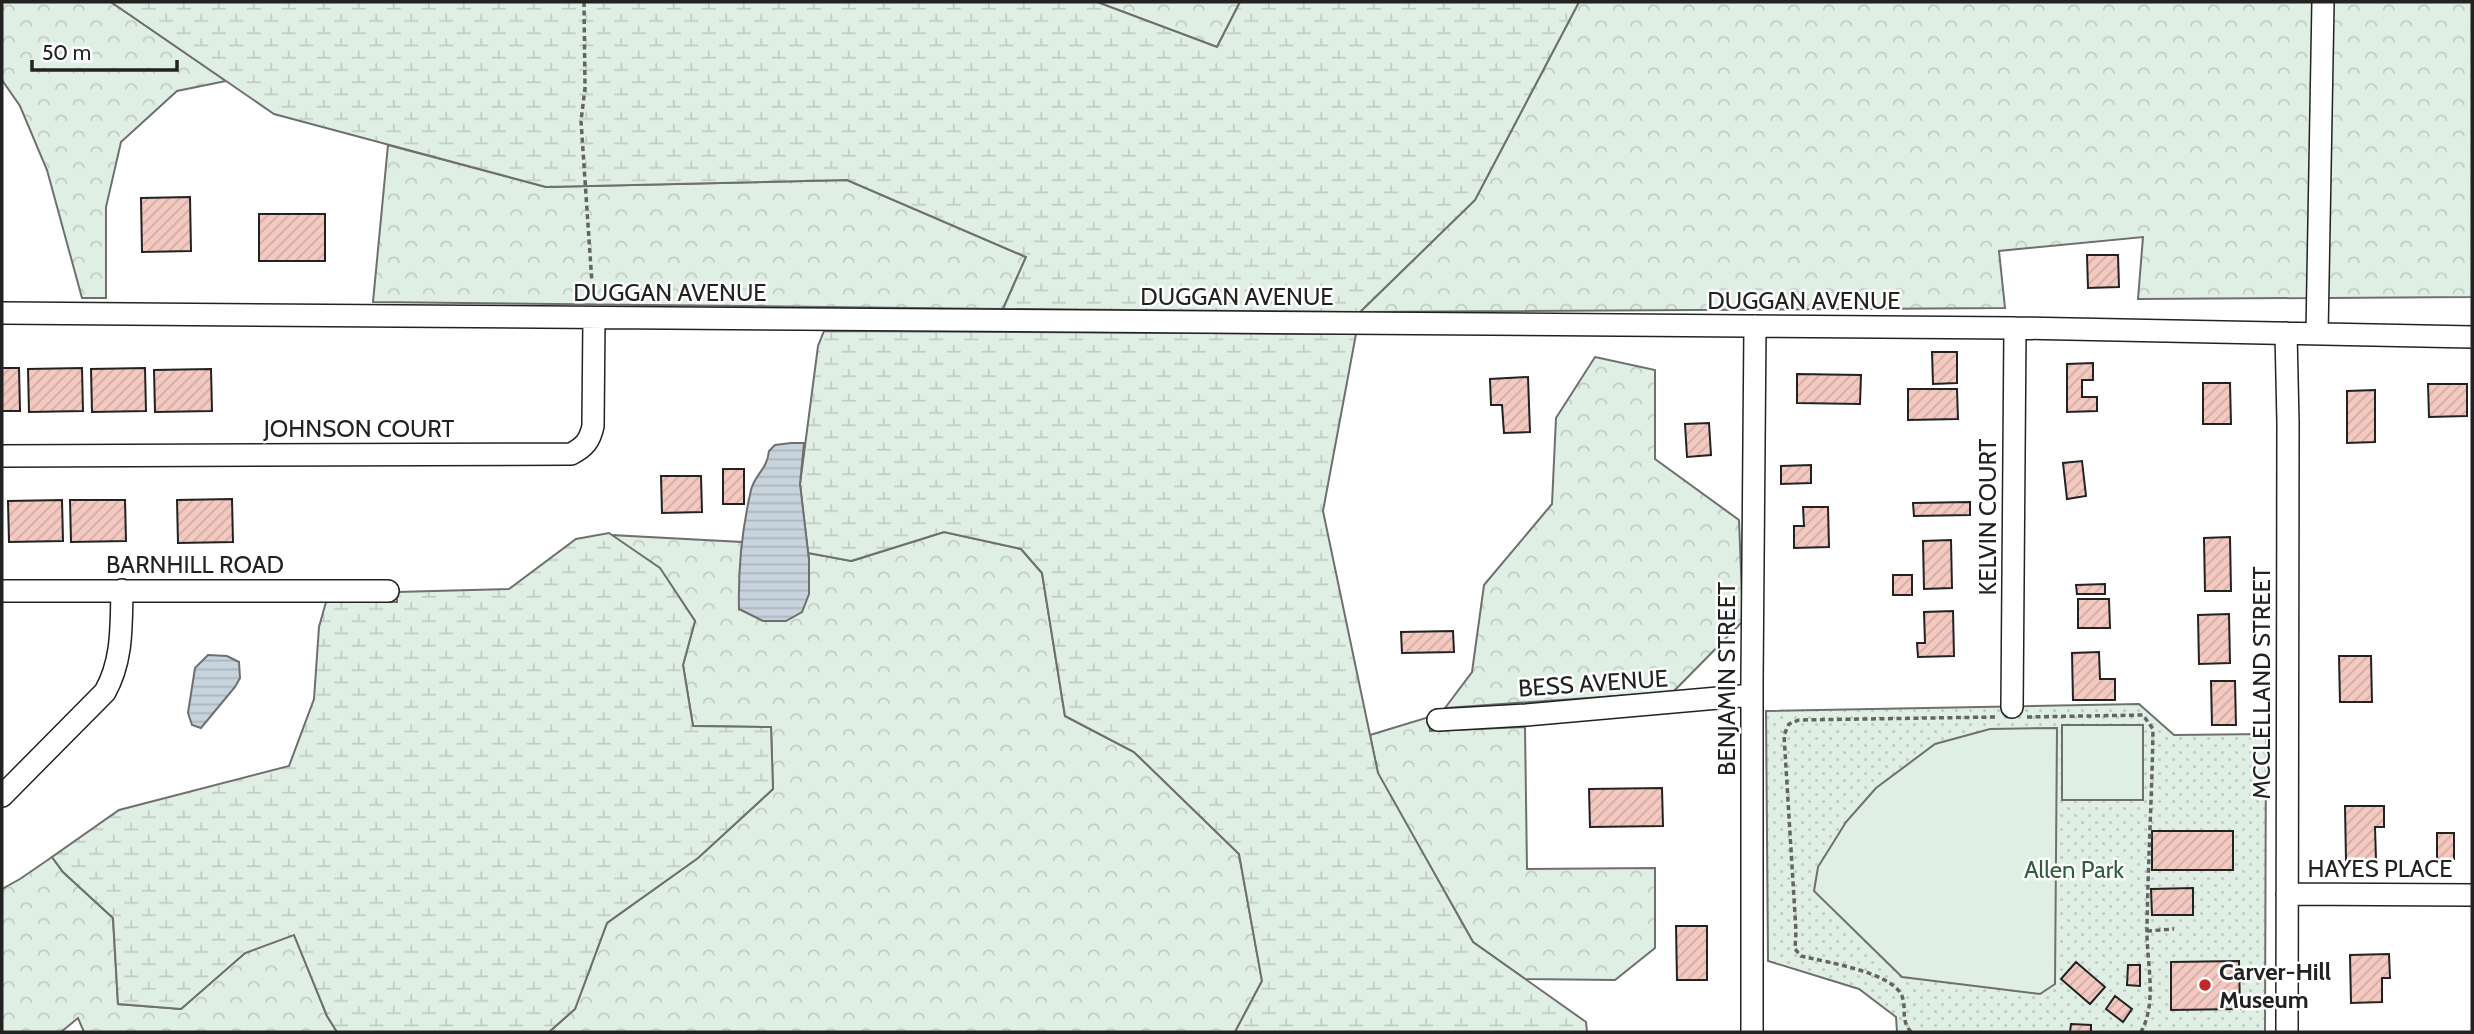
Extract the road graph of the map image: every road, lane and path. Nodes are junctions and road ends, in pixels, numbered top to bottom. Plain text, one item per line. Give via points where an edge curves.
1 (584, 2) edge
2 (2323, 2) edge
3 (2, 313) edge
4 (594, 318) junction
5 (1755, 326) junction
6 (2015, 328) junction
7 (2286, 333) junction
8 (2317, 334) junction
9 (2472, 337) edge
10 (2, 456) edge
11 (122, 590) junction
12 (2, 591) edge
13 (388, 591) dead end
14 (1752, 695) junction
15 (2012, 714) junction
16 (1438, 720) dead end
17 (2, 796) edge
18 (2287, 894) junction
19 (2472, 895) edge
20 (2174, 929) dead end
21 (2147, 931) junction
22 (1752, 1032) edge
23 (1911, 1032) edge
24 (2141, 1032) edge
25 (2287, 1032) edge

1 - 4 path via 581,121
2 - 8 street
3 - 4 street, DUGGAN AVENUE
4 - 5 street, DUGGAN AVENUE
4 - 10 street, JOHNSON COURT via 593,426 590,439 571,454
5 - 6 street, DUGGAN AVENUE
5 - 14 street, BENJAMIN STREET
6 - 7 street, DUGGAN AVENUE
6 - 15 street, KELVIN COURT
7 - 8 street, DUGGAN AVENUE
7 - 18 street, MCCLELLAND STREET
8 - 9 street, DUGGAN AVENUE
11 - 12 street, BARNHILL ROAD
11 - 13 street, BARNHILL ROAD
11 - 17 street via 119,655 105,692
14 - 16 street, BESS AVENUE
14 - 22 street, BENJAMIN STREET
15 - 21 path via 2143,715 2153,729
15 - 23 path via 1799,720 1789,724 1784,735 1795,949 1801,956 1864,971 1896,986
18 - 19 street, HAYES PLACE
18 - 25 street, MCCLELLAND STREET
20 - 21 path
21 - 24 path via 2150,999

